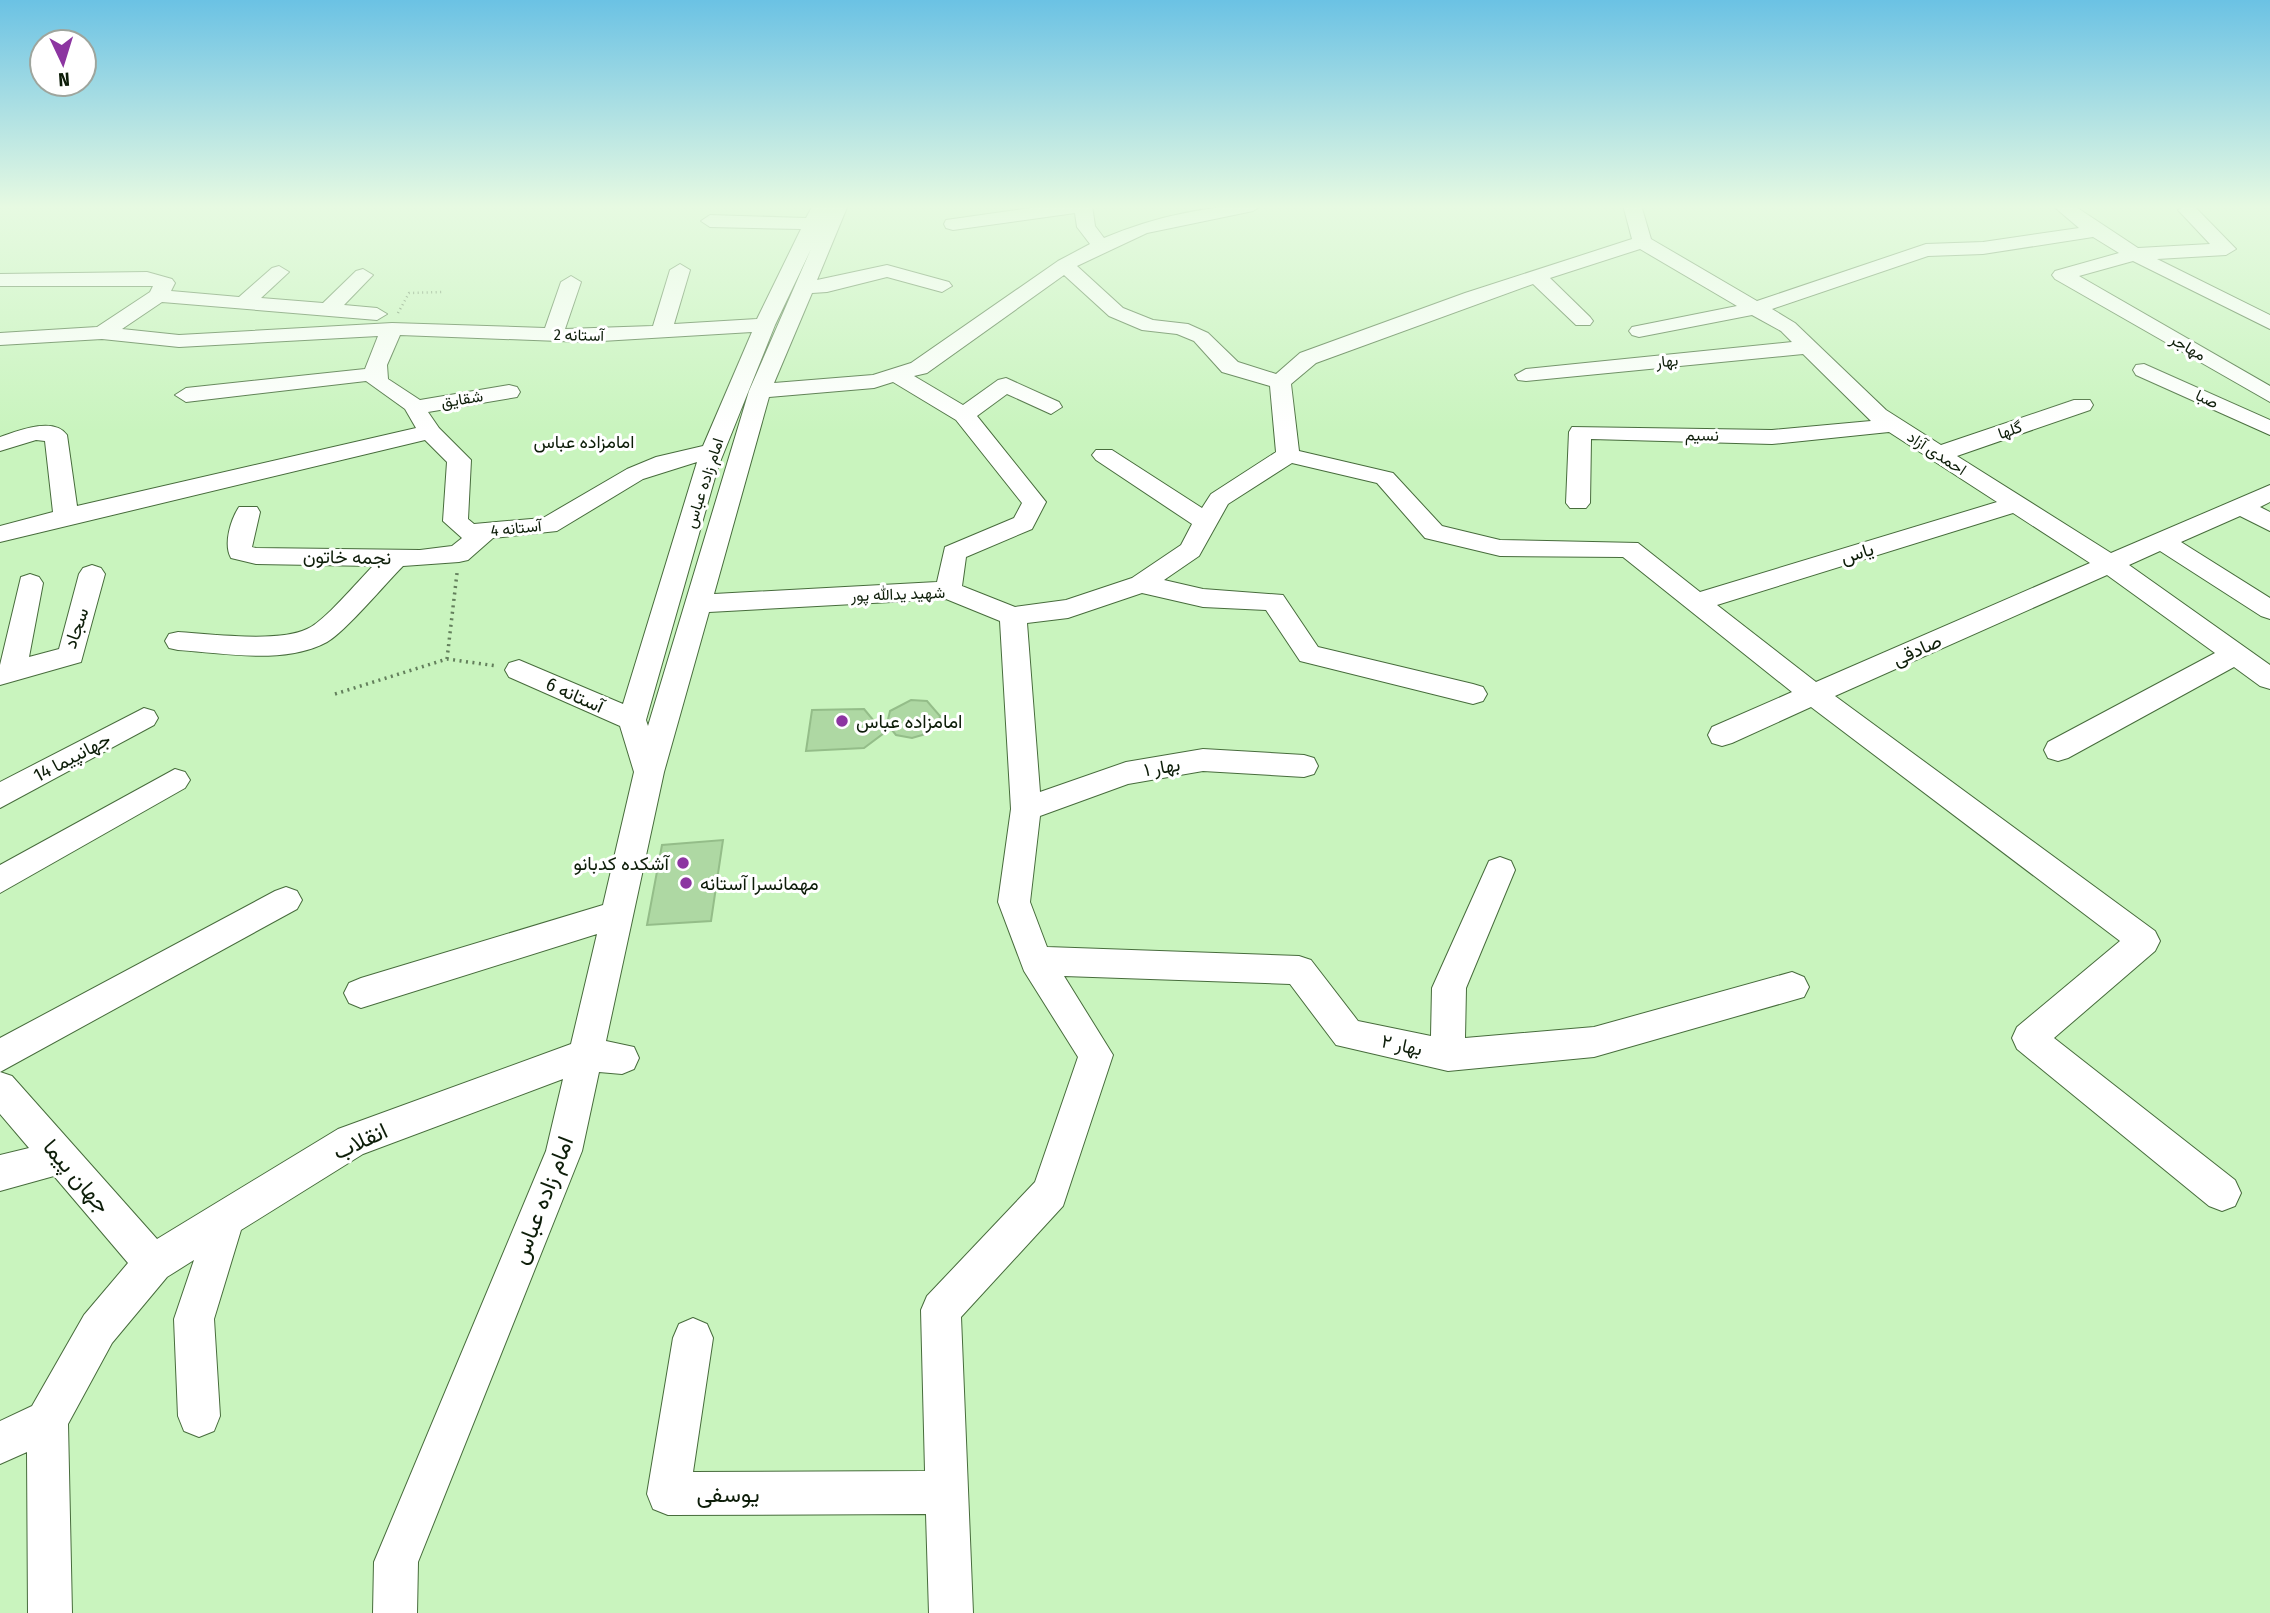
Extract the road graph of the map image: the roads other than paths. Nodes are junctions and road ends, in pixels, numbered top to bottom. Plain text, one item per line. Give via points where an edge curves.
1 (156, 280) edge
2 (270, 280) edge
3 (358, 280) edge
4 (677, 280) edge
5 (786, 280) edge
6 (807, 280) edge
7 (850, 280) edge
8 (921, 280) edge
9 (1044, 280) edge
10 (1082, 280) edge
11 (1524, 280) edge
12 (1540, 280) edge
13 (1708, 280) edge
14 (1837, 280) edge
15 (2071, 280) edge
16 (2186, 280) edge
17 (571, 282) dead end
18 (942, 286) dead end
19 (804, 287) junction
20 (158, 296) junction
21 (244, 303) junction
22 (1756, 308) junction
23 (328, 310) junction
24 (1583, 321) dead end
25 (2270, 323) edge
26 (765, 325) junction
27 (393, 326) junction
28 (1639, 331) dead end
29 (102, 333) junction
30 (661, 334) junction
31 (553, 335) junction
32 (0, 339) edge
33 (1808, 347) junction
34 (2144, 370) dead end
35 (375, 374) junction
36 (896, 375) junction
37 (1527, 375) dead end
38 (1280, 382) junction
39 (760, 391) junction
40 (509, 392) dead end
41 (186, 395) dead end
42 (2270, 395) edge
43 (2082, 405) dead end
44 (415, 407) junction
45 (1051, 407) dead end
46 (964, 415) junction
47 (1895, 425) junction
48 (2270, 428) edge
49 (430, 432) junction
50 (0, 444) edge
51 (713, 450) junction
52 (1288, 454) junction
53 (1939, 454) junction
54 (1104, 455) dead end
55 (2270, 493) edge
56 (1578, 503) dead end
57 (2017, 504) junction
58 (2241, 506) junction
59 (248, 512) dead end
60 (66, 516) junction
61 (1206, 522) junction
62 (2270, 523) edge
63 (486, 531) junction
64 (0, 534) edge
65 (2163, 542) junction
66 (396, 558) junction
67 (2111, 565) junction
68 (92, 574) dead end
69 (30, 583) dead end
70 (1141, 584) junction
71 (949, 590) junction
72 (1697, 602) junction
73 (696, 604) junction
74 (2270, 610) edge
75 (1013, 616) junction
76 (178, 641) dead end
77 (2236, 654) junction
78 (519, 670) road end
79 (7, 673) edge
80 (2270, 679) edge
81 (1473, 694) dead end
82 (1814, 695) junction
83 (144, 718) dead end
84 (632, 720) junction
85 (1722, 735) dead end
86 (2058, 750) dead end
87 (1304, 766) dead end
88 (649, 772) junction
89 (175, 780) dead end
90 (0, 796) edge
91 (1026, 809) junction
92 (1500, 870) dead end
93 (0, 880) edge
94 (286, 900) dead end
95 (617, 914) junction
96 (1036, 961) junction
97 (1793, 987) dead end
98 (361, 993) dead end
99 (585, 1055) junction
100 (1448, 1055) junction
101 (0, 1056) edge
102 (622, 1058) dead end
103 (0, 1088) edge
104 (61, 1157) junction
105 (0, 1172) edge
106 (2222, 1193) dead end
107 (226, 1219) junction
108 (153, 1263) junction
109 (693, 1338) dead end
110 (199, 1416) dead end
111 (47, 1421) junction
112 (0, 1443) edge
113 (947, 1492) junction
114 (50, 1613) edge
115 (395, 1613) edge
116 (950, 1613) edge

1 - 20 street via 165,283
2 - 21 street
3 - 23 street
4 - 30 street
5 - 26 street, امام زاده عباس
6 - 19 street, امام زاده عباس
7 - 19 street
8 - 18 street
9 - 36 street via 919,368
10 - 38 street via 1116,312 1149,326 1181,328 1201,337 1230,367
11 - 38 street via 1308,358
12 - 24 street
13 - 22 street, احمدی آزاد
14 - 22 street
15 - 42 street, مهاجر
16 - 25 street
17 - 31 street
19 - 39 street, امام زاده عباس
20 - 21 street
20 - 29 street
21 - 23 street
22 - 28 street
22 - 33 street, احمدی آزاد via 1788,327
23 - 27 street via 382,315
26 - 30 street, آستانه 2
26 - 51 street, امام زاده عباس
27 - 29 street via 179,341
27 - 31 street, آستانه 2
27 - 35 street
29 - 32 street
30 - 31 street, آستانه 2
33 - 37 street, بهار
33 - 47 street, احمدی آزاد via 1878,415
34 - 48 street, صبا
35 - 41 street
35 - 44 street, آستانه 4 via 384,388
36 - 39 street via 874,382
36 - 46 street
38 - 52 street
39 - 73 street, امام زاده عباس
40 - 44 street, شقایق
43 - 53 street, گلها
44 - 49 street, آستانه 4
45 - 46 street via 1006,385
46 - 71 street via 1034,502 1023,523 954,553
47 - 53 street, احمدی آزاد
47 - 56 street, نسیم via 1772,437 1580,432
49 - 60 street
49 - 63 street, آستانه 4 via 459,460 455,521 469,532
50 - 60 street via 35,433 56,435
51 - 63 street, آستانه 4 via 635,474 548,525
51 - 84 street, امام زاده عباس
52 - 61 street, شهید یدالله پور via 1219,499
52 - 72 street via 1385,478 1434,532 1500,548 1629,549
53 - 57 street, احمدی آزاد
54 - 61 street
55 - 58 street
57 - 67 street, احمدی آزاد
57 - 72 street, یاس
58 - 62 street
58 - 65 street
59 - 66 street, نجمه خاتون via 240,552
60 - 64 street
61 - 70 street, شهید یدالله پور via 1190,550
63 - 66 street, نجمه خاتون via 458,554
65 - 67 street
65 - 74 street
66 - 76 street via 319,635 295,643
67 - 77 street, احمدی آزاد
67 - 82 street, صادقی
68 - 79 street, سجاد via 71,655
69 - 79 street
70 - 75 street, شهید یدالله پور via 1068,609
70 - 81 street via 1203,598 1274,601 1309,654
71 - 73 street, شهید یدالله پور
71 - 75 street, شهید یدالله پور
72 - 82 street
73 - 88 street, امام زاده عباس
75 - 91 street
77 - 80 street, احمدی آزاد
77 - 86 street
78 - 84 street, آستانه 6
82 - 85 street, صادقی
82 - 106 street via 2144,941 2029,1038
83 - 90 street, جهانپیما 14
84 - 88 street
87 - 91 street, بهار ۱ via 1203,761 1126,774
88 - 95 street, امام زاده عباس
89 - 93 street
91 - 96 street via 1014,902
92 - 100 street via 1449,988
94 - 101 street
95 - 98 street
95 - 99 street, امام زاده عباس
96 - 100 street, بهار ۲ via 1299,970 1348,1034
96 - 113 street via 1096,1055 1050,1193 941,1310
97 - 100 street, بهار ۲ via 1594,1042
99 - 102 street
99 - 107 street, انقلاب via 351,1141
99 - 115 street, امام زاده عباس via 564,1151 396,1562
103 - 104 street, جهان پیما
104 - 105 street
104 - 108 street, جهان پیما
107 - 108 street, انقلاب
107 - 110 street via 194,1319
108 - 111 street, انقلاب via 98,1329
109 - 113 street, یوسفی via 668,1494
111 - 112 street
111 - 114 street
113 - 116 street

